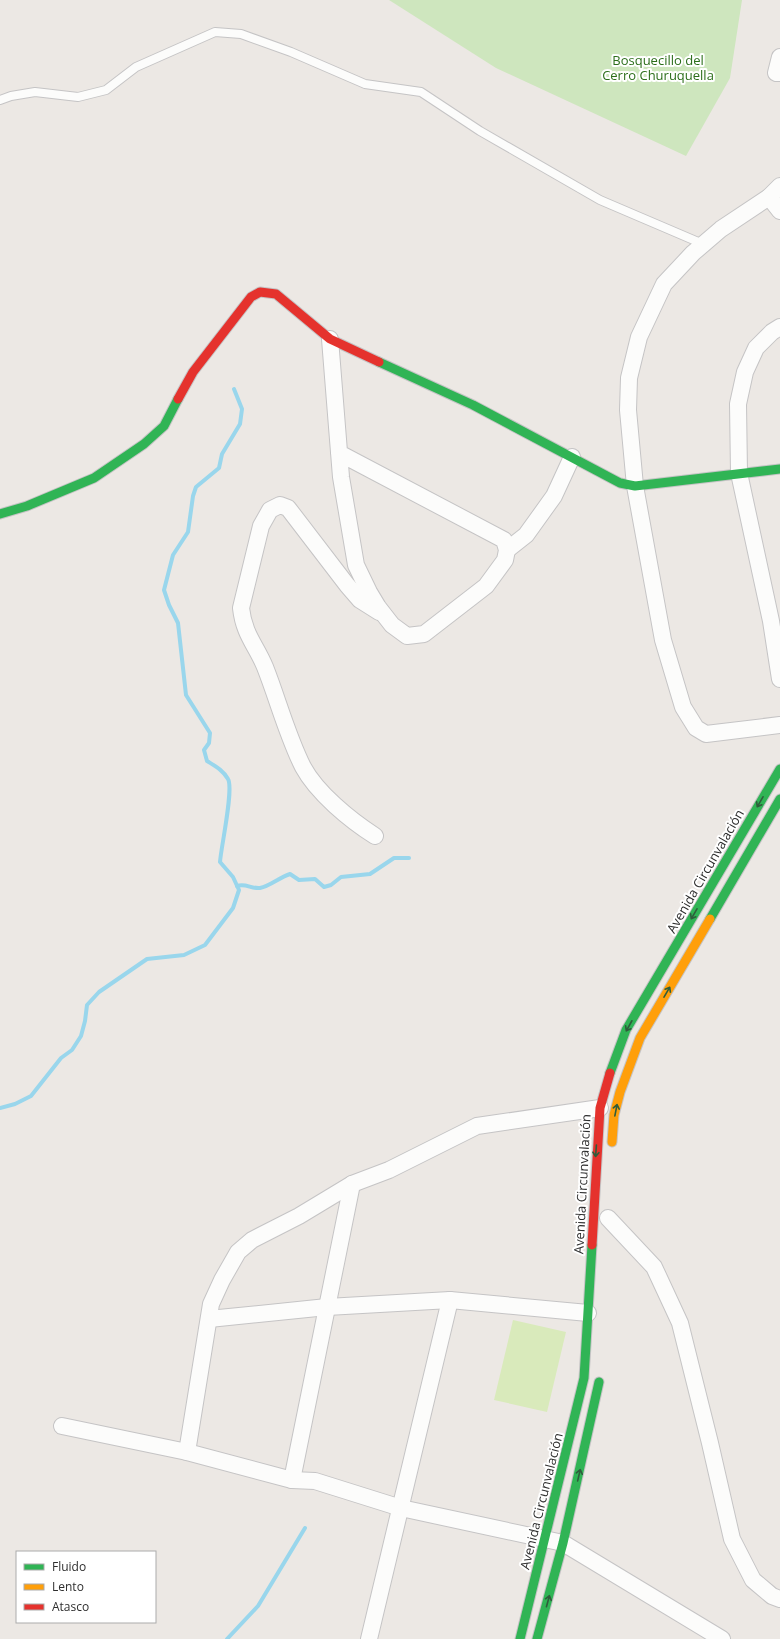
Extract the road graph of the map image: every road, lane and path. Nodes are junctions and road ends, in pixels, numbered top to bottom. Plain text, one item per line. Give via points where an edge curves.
1 (780, 57) edge
2 (780, 73) edge
3 (0, 100) edge
4 (775, 191) edge
5 (780, 211) edge
6 (703, 244) junction
7 (780, 327) edge
8 (330, 339) junction
9 (339, 453) junction
10 (572, 457) junction
11 (780, 469) edge
12 (739, 473) junction
13 (635, 486) junction
14 (0, 514) edge
15 (507, 550) junction
16 (386, 616) junction
17 (780, 679) edge
18 (780, 725) edge
19 (780, 768) edge
20 (780, 799) edge
21 (375, 836) dead end
22 (600, 1108) junction
23 (612, 1150) dead end
24 (352, 1184) junction
25 (608, 1221) dead end
26 (450, 1300) junction
27 (327, 1306) junction
28 (588, 1313) junction
29 (209, 1319) junction
30 (600, 1373) dead end
31 (62, 1426) dead end
32 (187, 1452) junction
33 (292, 1480) junction
34 (401, 1508) junction
35 (545, 1539) junction
36 (563, 1543) junction
37 (780, 1599) edge
38 (369, 1639) edge
39 (520, 1639) edge
40 (537, 1639) edge
41 (722, 1639) edge

1 - 2 street via 776,73
3 - 6 lane via 35,92 78,97 106,90 136,67 215,32 241,34 291,52 365,84 421,92 480,131 600,200
4 - 5 street
4 - 6 street via 721,228
6 - 13 street via 664,284 639,338 629,378 628,410
7 - 12 street via 756,348 745,372 738,404
8 - 9 street
8 - 10 main road via 473,405
8 - 14 main road via 276,294 260,292 251,297 193,372 164,426 144,444 94,478 27,506
9 - 15 street via 504,540
9 - 16 street via 356,565 369,592
10 - 13 main road via 620,483
10 - 15 street via 554,496 526,535
11 - 12 main road
12 - 13 main road
12 - 17 street via 771,620
13 - 18 street via 663,640 683,707 689,718 696,728 706,734
15 - 16 street via 505,560 486,586 424,634 407,636
16 - 21 street via 360,600 288,508 280,504 270,510 261,526 241,608 243,622 264,665 303,767 342,811
19 -> 22 main road, Avenida Circunvalación via 626,1030 614,1059
23 -> 20 main road via 616,1104 628,1065 640,1038
22 - 24 street via 477,1126 389,1170
22 -> 28 main road, Avenida Circunvalación
24 - 27 street
24 - 29 street via 299,1216 252,1240 238,1252 211,1304
25 - 37 street via 654,1267 677,1316 732,1539 753,1580 772,1596
26 - 27 street
26 - 28 street
26 - 34 street
27 - 29 street
27 - 33 street
28 - 35 main road, Avenida Circunvalación via 584,1378
29 - 32 street
36 -> 30 main road
31 - 32 street
32 - 33 street
33 - 34 street via 315,1481
34 - 35 street
34 - 38 street
35 - 36 street
35 - 39 main road, Avenida Circunvalación
40 -> 36 main road
36 - 41 street

